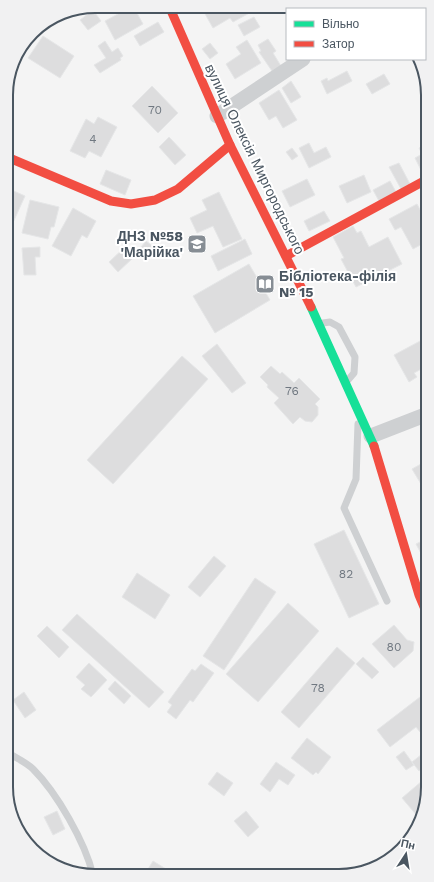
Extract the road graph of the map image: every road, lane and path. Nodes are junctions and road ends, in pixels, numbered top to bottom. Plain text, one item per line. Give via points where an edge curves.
1 (171, 13) edge
2 (301, 60) edge
3 (217, 116) junction
4 (230, 145) junction
5 (13, 160) edge
6 (421, 183) edge
7 (286, 256) junction
8 (320, 324) junction
9 (347, 382) junction
10 (358, 408) junction
11 (421, 417) edge
12 (371, 436) junction
13 (421, 600) edge
14 (387, 601) dead end
15 (13, 756) edge
16 (90, 869) edge

1 - 3 street, вулиця Олексія Миргородського
2 - 3 street
3 - 4 street, вулиця Олексія Миргородського
4 - 5 street via 178,188 155,200 132,204 111,201
4 - 7 street, вулиця Олексія Миргородського
6 - 7 street
7 - 8 street, вулиця Олексія Миргородського
8 - 9 street, вулиця Олексія Миргородського
8 - 9 lane via 330,322 339,327 355,357 354,373
9 - 10 street, вулиця Олексія Миргородського
10 - 12 street, вулиця Олексія Миргородського
10 - 14 lane via 356,479 344,508
11 - 12 street
12 - 13 street, вулиця Олексія Миргородського
15 - 16 lane via 32,768 52,789 72,824

